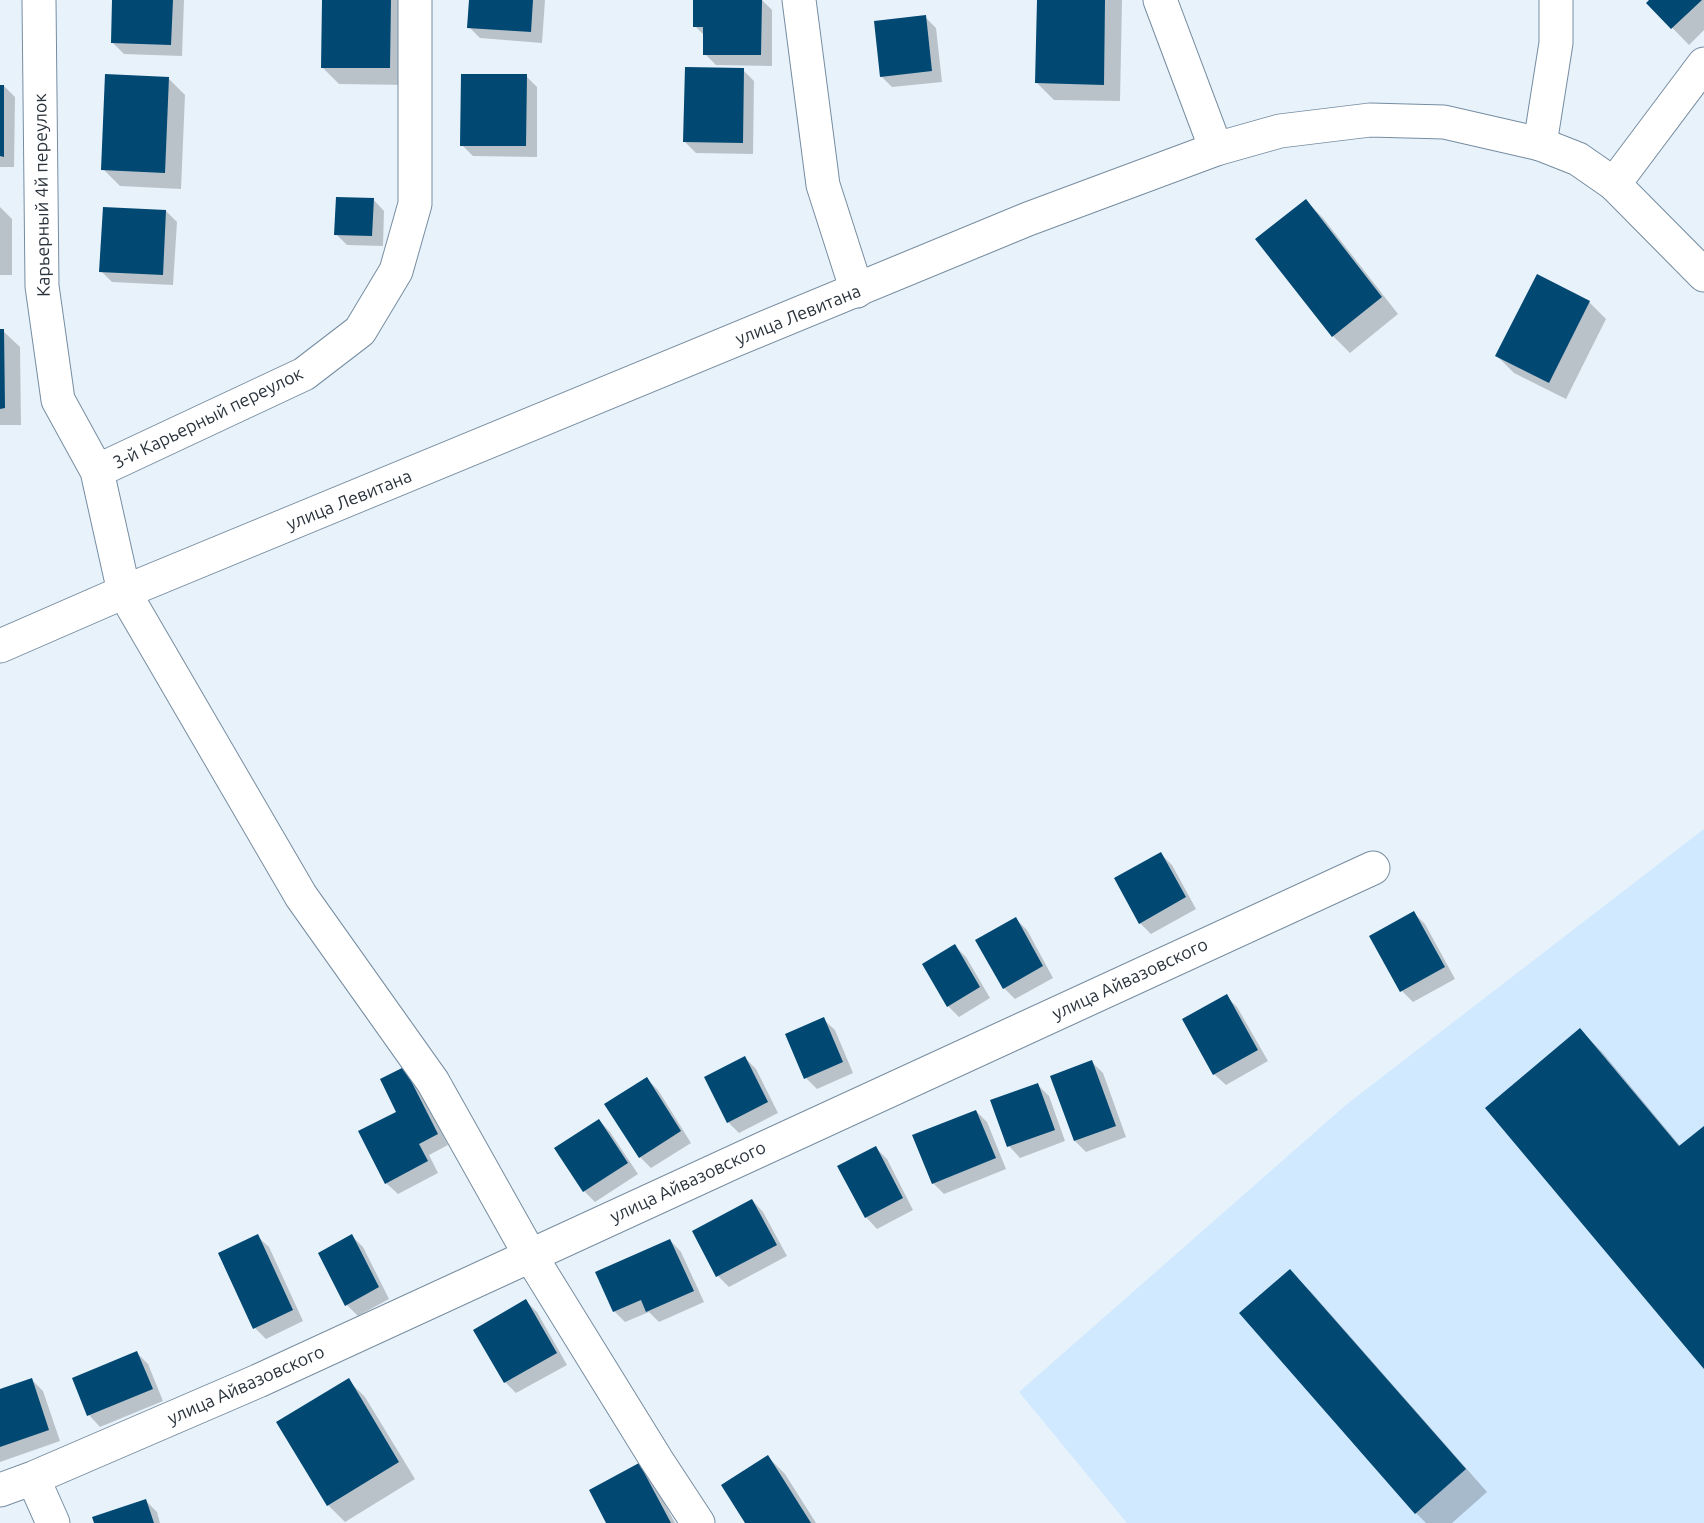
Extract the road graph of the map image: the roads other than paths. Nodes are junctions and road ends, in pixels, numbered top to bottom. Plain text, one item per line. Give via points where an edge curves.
1 (39, 0) edge
2 (415, 0) edge
3 (799, 0) edge
4 (1160, 0) edge
5 (1556, 0) edge
6 (1704, 64) edge
7 (1540, 144) junction
8 (1216, 149) junction
9 (1614, 184) junction
10 (1704, 275) edge
11 (857, 291) junction
12 (97, 471) junction
13 (124, 592) junction
14 (0, 646) edge
15 (1373, 868) dead end
16 (530, 1255) junction
17 (33, 1478) junction
18 (0, 1490) edge
19 (53, 1523) edge
20 (698, 1523) edge

1 - 12 street, Карьерный 4й переулок via 42,286 58,400
2 - 12 street, 3-й Карьерный переулок via 415,204 396,271 360,331 304,374
3 - 11 street via 823,185
4 - 8 street
5 - 7 street via 1556,43
6 - 9 street
7 - 8 street, улица Левитана via 1444,122 1370,120 1280,131
7 - 9 street, улица Левитана via 1578,159
8 - 11 street, улица Левитана via 1028,219
9 - 10 street, улица Левитана
11 - 13 street, улица Левитана
12 - 13 street, Карьерный 4й переулок
13 - 14 street, улица Левитана
13 - 16 street, Карьерный 4й переулок via 301,896 433,1082
15 - 16 street, улица Айвазовского
16 - 17 street, улица Айвазовского via 258,1381
16 - 20 street, Карьерный 4й переулок
17 - 18 street, улица Айвазовского
17 - 19 street

